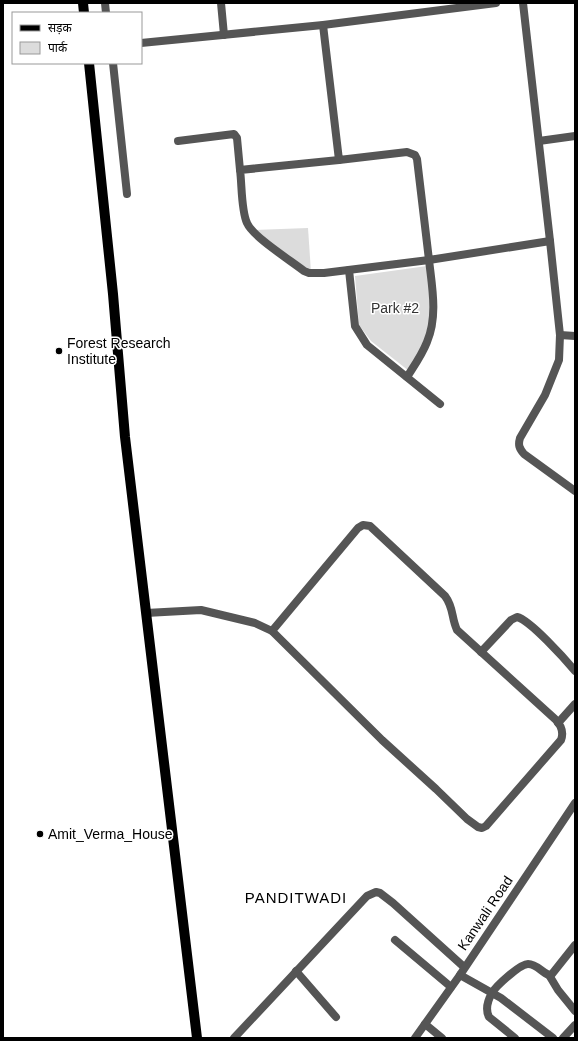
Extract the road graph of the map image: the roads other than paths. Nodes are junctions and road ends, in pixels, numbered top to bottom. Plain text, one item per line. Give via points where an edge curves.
1 (221, 3) edge
2 (496, 3) edge
3 (523, 3) edge
4 (323, 25) junction
5 (224, 35) junction
6 (142, 43) edge
7 (88, 64) edge
8 (113, 64) edge
9 (575, 136) edge
10 (178, 141) dead end
11 (539, 141) junction
12 (339, 160) junction
13 (240, 170) junction
14 (126, 194) dead end
15 (550, 241) junction
16 (429, 260) junction
17 (349, 270) junction
18 (560, 335) junction
19 (575, 336) edge
20 (407, 377) junction
21 (440, 404) dead end
22 (575, 491) edge
23 (146, 613) junction
24 (272, 631) junction
25 (481, 652) junction
26 (575, 670) edge
27 (575, 704) edge
28 (558, 722) junction
29 (575, 803) edge
30 (395, 940) dead end
31 (575, 945) edge
32 (464, 967) junction
33 (296, 972) junction
34 (460, 975) junction
35 (549, 975) junction
36 (451, 986) junction
37 (492, 992) junction
38 (575, 1010) edge
39 (336, 1017) dead end
40 (425, 1024) junction
41 (575, 1025) edge
42 (196, 1038) edge
43 (234, 1038) edge
44 (415, 1038) edge
45 (442, 1038) edge
46 (515, 1038) edge
47 (553, 1038) edge
48 (563, 1038) edge

1 - 5 street
2 - 4 street
3 - 11 street
4 - 5 street
4 - 12 street
5 - 6 street
7 - 23 main road via 113,294 125,437
8 - 14 street
9 - 11 street
10 - 13 street via 234,134 237,138
11 - 15 street
12 - 13 street
12 - 16 street via 407,152 415,155
13 - 17 street via 244,215 258,236 304,271 316,274
15 - 16 street
15 - 18 street
16 - 17 street
16 - 20 street via 432,323 427,342
17 - 20 street via 355,326 367,345
18 - 19 street
18 - 22 street via 556,371 519,444 524,454
20 - 21 street
23 - 24 street via 201,610 255,623
23 - 42 main road
24 - 25 street via 358,528 367,525 445,596 451,606 457,630
24 - 28 street via 382,740 478,827 486,826 561,740 563,736
25 - 26 street via 511,620 517,617 560,653
25 - 28 street
27 - 28 street
29 - 32 street, Kanwali Road
30 - 36 street
31 - 35 street
32 - 33 street via 394,903 376,892 367,896
32 - 34 street, Kanwali Road
33 - 39 street
33 - 43 street
34 - 36 street, Kanwali Road
34 - 37 street
35 - 37 street via 535,965 524,964
35 - 38 street
36 - 40 street, Kanwali Road
37 - 46 street via 486,1009 489,1017
37 - 47 street
40 - 44 street, Kanwali Road
40 - 45 street
41 - 48 street

